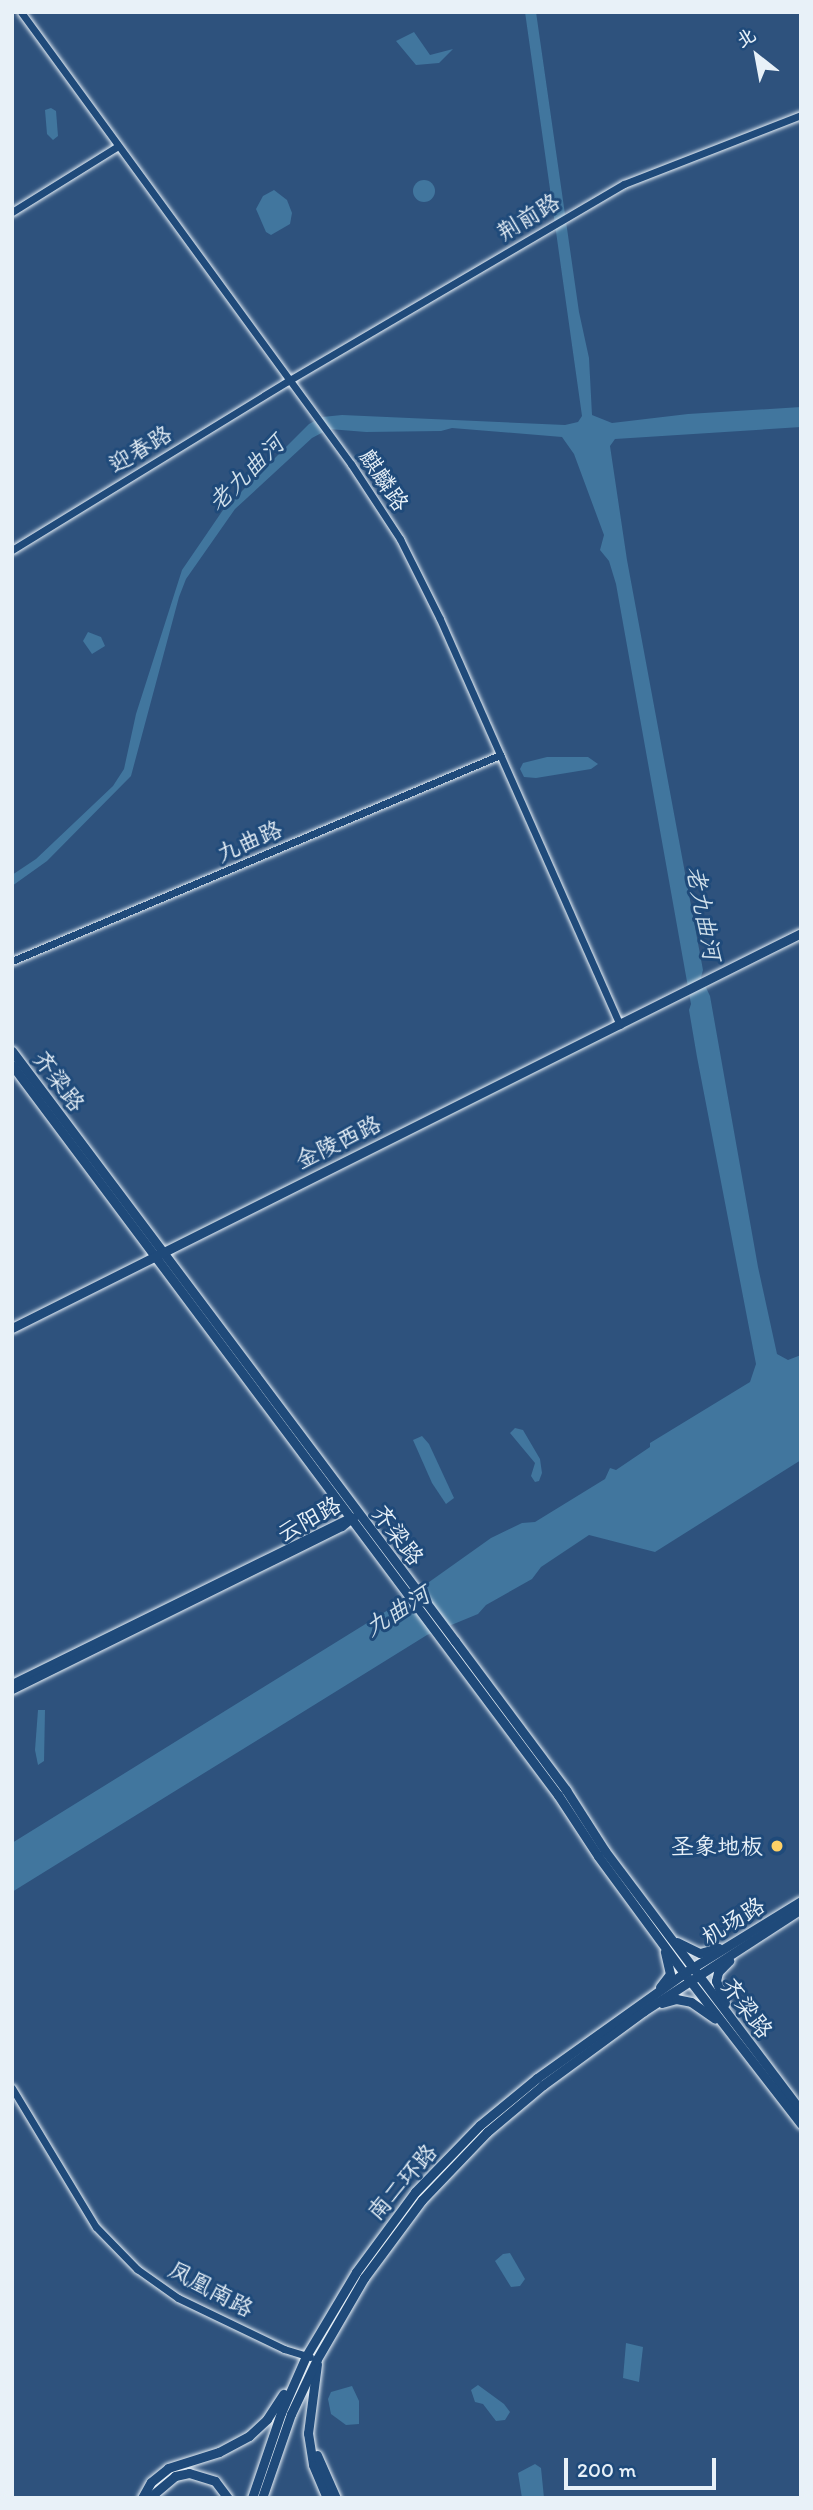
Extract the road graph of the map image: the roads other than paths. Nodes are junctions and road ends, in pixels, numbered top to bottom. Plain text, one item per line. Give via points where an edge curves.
1 (21, 12) edge
2 (801, 115) edge
3 (118, 146) junction
4 (12, 212) edge
5 (289, 382) junction
6 (12, 550) edge
7 (500, 755) junction
8 (801, 933) edge
9 (12, 961) edge
10 (621, 1025) junction
11 (12, 1051) edge
12 (12, 1065) edge
13 (160, 1256) junction
14 (12, 1328) edge
15 (352, 1517) junction
16 (12, 1683) edge
17 (12, 1690) edge
18 (801, 1901) edge
19 (801, 1909) edge
20 (750, 1937) junction
21 (665, 1939) junction
22 (692, 1974) junction
23 (651, 2001) junction
24 (730, 2025) junction
25 (12, 2088) edge
26 (508, 2108) junction
27 (801, 2111) edge
28 (801, 2124) edge
29 (306, 2356) junction
30 (317, 2359) junction
31 (286, 2414) junction
32 (330, 2495) edge
33 (142, 2498) edge
34 (149, 2498) edge
35 (228, 2498) edge
36 (252, 2498) edge
37 (262, 2498) edge

1 - 3 street, 麒麟路
2 - 5 street, 荆前路 via 648,173 600,197
3 - 4 street
3 - 5 street, 麒麟路
5 - 6 street, 迎春路
5 - 7 street, 麒麟路 via 351,464 417,569
7 - 9 street, 九曲路
7 - 10 street, 麒麟路
8 - 10 main road, 金陵西路
10 - 13 main road, 金陵西路 via 294,1184
11 - 13 main road, 齐梁路
12 - 13 main road, 齐梁路
13 - 14 main road, 金陵西路
13 - 15 main road, 齐梁路
15 - 16 street, 云阳路
15 - 17 street, 云阳路
15 - 21 main road, 齐梁路 via 451,1644
18 - 20 main road, 机场路
19 - 20 main road, 机场路
20 - 21 main road via 700,1953
20 - 22 main road, 机场路
20 - 24 main road via 723,1965 716,1981
21 - 22 main road, 齐梁路
21 - 23 main road via 670,1974
22 - 23 main road, 南二环路
22 - 24 main road, 齐梁路
23 - 24 main road via 691,2002
23 - 26 main road, 南二环路
24 - 27 main road, 齐梁路
24 - 28 main road, 齐梁路
25 - 29 street, 凤凰南路 via 96,2227 138,2269 177,2298
26 - 29 main road, 南二环路 via 444,2161 398,2213
26 - 30 main road, 南二环路 via 406,2220 364,2278
29 - 30 street, 凤凰南路
29 - 31 main road, 南二环路
29 - 33 main road via 267,2419 249,2436 219,2452 168,2468 151,2482
30 - 31 main road, 南二环路
30 - 32 main road via 308,2433 313,2465
31 - 36 main road, 南二环路
31 - 37 main road, 南二环路
34 - 35 main road via 175,2476 189,2473 215,2481

